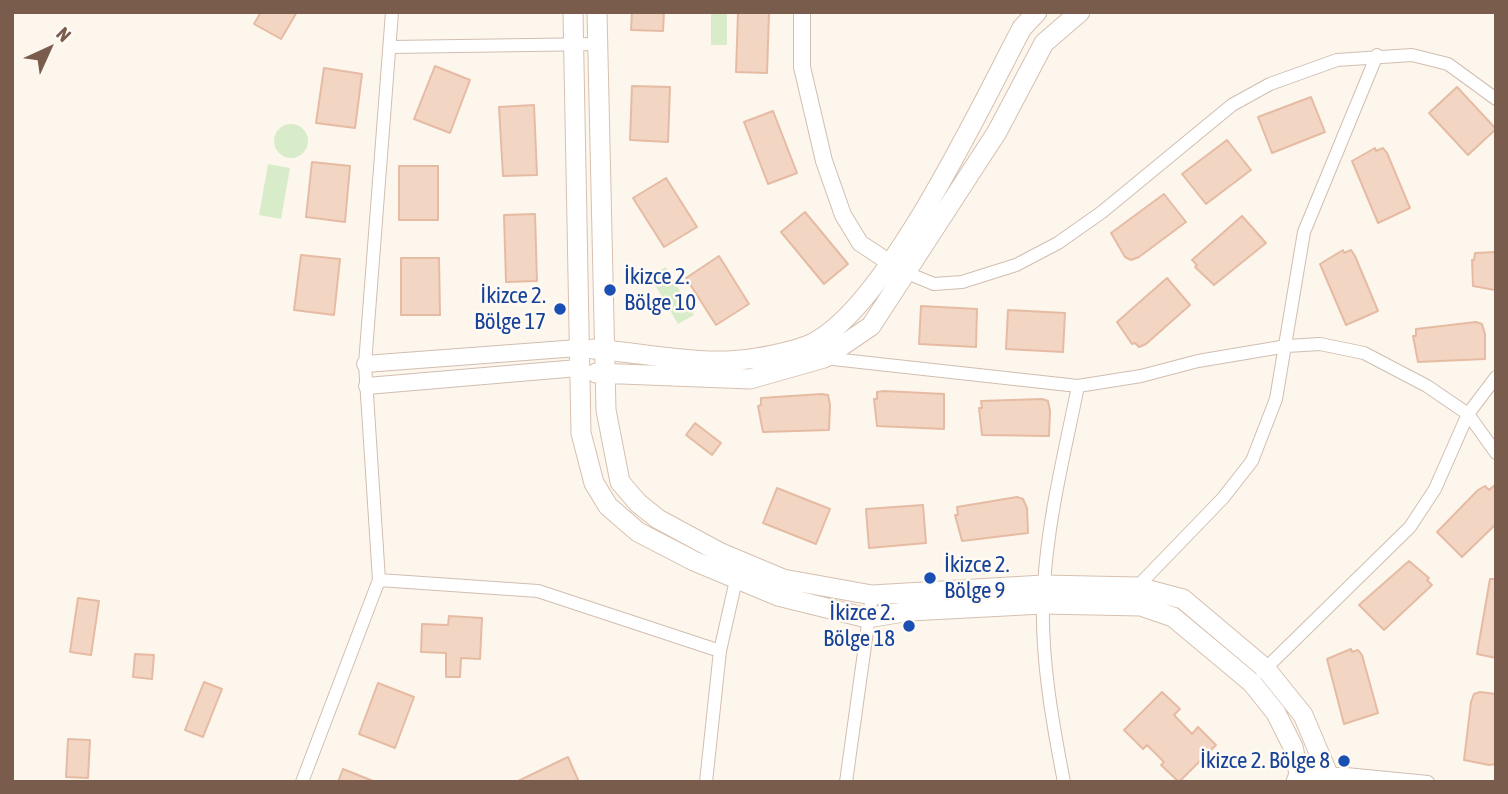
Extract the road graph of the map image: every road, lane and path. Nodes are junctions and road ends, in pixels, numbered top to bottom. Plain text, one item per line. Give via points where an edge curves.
1 (392, 12) edge
2 (573, 12) edge
3 (597, 12) edge
4 (802, 12) edge
5 (1037, 12) edge
6 (1080, 12) edge
7 (574, 44) junction
8 (597, 44) junction
9 (391, 47) junction
10 (1377, 55) junction
11 (1496, 99) edge
12 (898, 268) junction
13 (1287, 346) junction
14 (578, 348) junction
15 (604, 349) junction
16 (824, 358) junction
17 (365, 364) junction
18 (578, 368) junction
19 (607, 376) junction
20 (1496, 377) edge
21 (367, 386) junction
22 (1079, 386) junction
23 (1468, 414) junction
24 (1496, 453) edge
25 (379, 580) junction
26 (736, 580) junction
27 (1137, 587) junction
28 (872, 594) junction
29 (1043, 594) junction
30 (867, 618) junction
31 (720, 650) junction
32 (1259, 676) junction
33 (1298, 778) edge
34 (1326, 778) edge
35 (302, 782) edge
36 (706, 782) edge
37 (846, 782) edge
38 (1063, 782) edge
39 (1428, 782) edge

1 - 9 street
2 - 7 main road
3 - 8 main road
4 - 12 street via 802,66 824,161 843,215 860,243
5 - 12 main road via 1022,28
6 - 12 main road via 1044,43 997,132
7 - 8 street
7 - 9 street
7 - 14 main road
8 - 15 main road
9 - 17 street
10 - 11 street via 1412,55 1448,64
10 - 12 street via 1337,60 1270,84 1231,105 1102,212 1016,265 934,284
10 - 13 street via 1304,232
12 - 15 main road via 835,326 813,342 790,350 755,358 681,360
12 - 16 main road via 871,326
13 - 22 street
13 - 23 street via 1320,344 1363,353 1395,367
13 - 27 street via 1276,399 1252,461 1223,498
14 - 15 main road
14 - 17 street
14 - 18 main road
15 - 19 main road
16 - 19 main road via 750,379
16 - 22 street
17 - 21 street
18 - 19 main road
18 - 21 street
18 - 26 main road via 581,433 594,483 608,506 638,532
19 - 28 main road via 606,410 620,482 638,503 721,553 783,579
20 - 23 street
21 - 25 street
22 - 29 street via 1057,490
23 - 24 street
23 - 32 street via 1435,489 1410,527
25 - 31 street via 538,591
25 - 35 street
26 - 30 main road via 778,596
26 - 31 street
27 - 29 main road
27 - 32 main road via 1183,599
28 - 29 main road
28 - 30 street
29 - 30 main road
29 - 32 main road via 1142,606 1173,617
29 - 38 street via 1051,713
30 - 37 street
31 - 36 street
32 - 33 main road via 1293,747
32 - 34 main road via 1303,715
33 - 34 street
34 - 39 street

